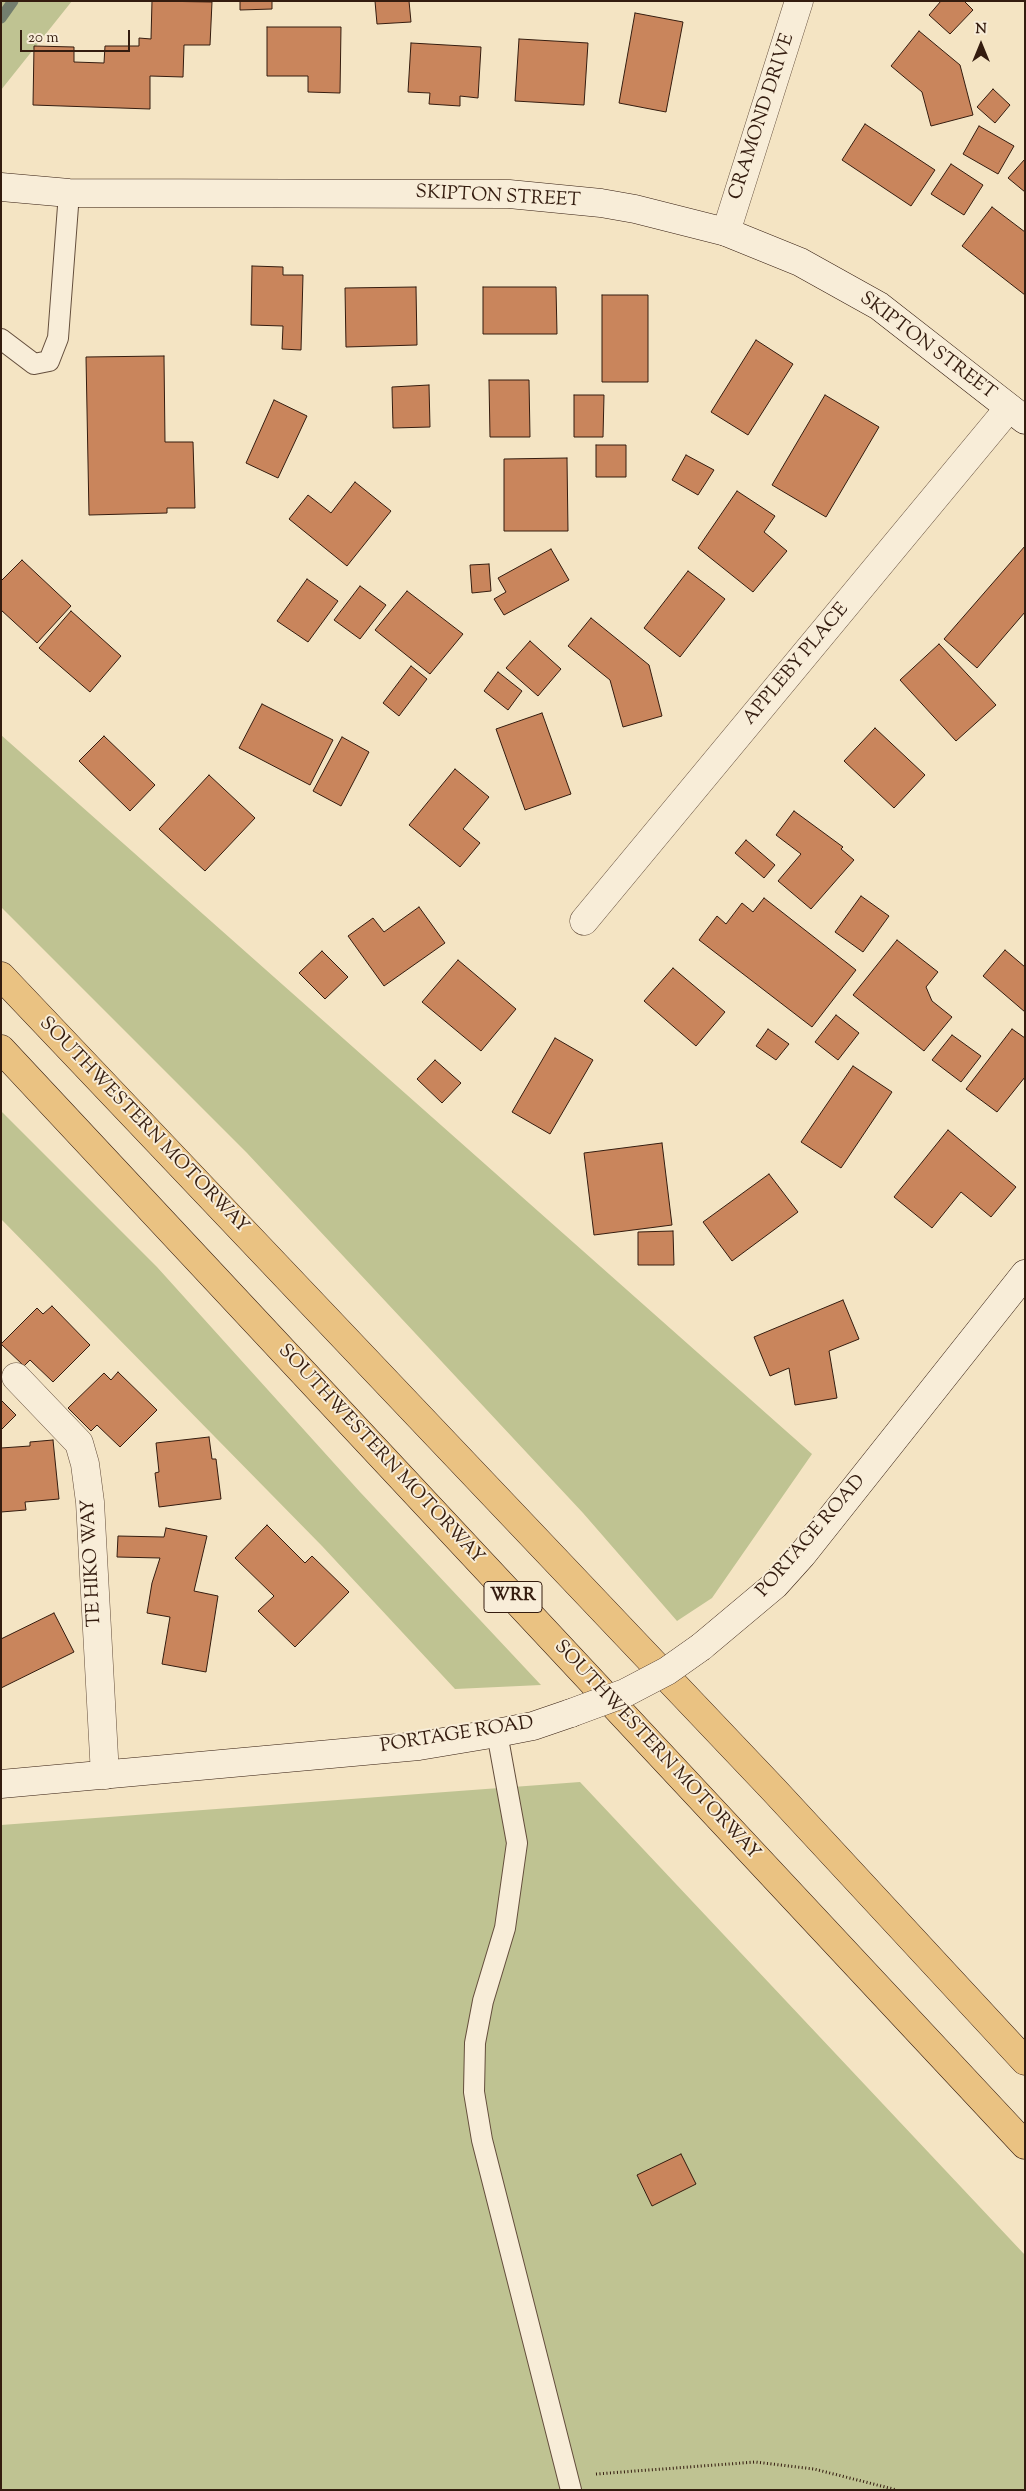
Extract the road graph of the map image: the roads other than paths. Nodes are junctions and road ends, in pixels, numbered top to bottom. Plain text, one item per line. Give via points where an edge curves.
1 (799, 1) edge
2 (1, 187) edge
3 (69, 193) junction
4 (726, 232) junction
5 (1, 339) edge
6 (1017, 414) edge
7 (584, 921) dead end
8 (1, 976) edge
9 (1, 1049) edge
10 (1025, 1274) edge
11 (16, 1376) dead end
12 (497, 1734) junction
13 (105, 1775) junction
14 (1, 1784) edge
15 (1025, 2061) edge
16 (1025, 2145) edge
17 (569, 2483) edge

1 - 4 main road, CRAMOND DRIVE
2 - 3 main road, SKIPTON STREET
3 - 4 main road, SKIPTON STREET via 508,194 600,203
3 - 5 lane via 58,338 49,361 34,364
4 - 6 main road, SKIPTON STREET via 800,262 879,306
6 - 7 main road, APPLEBY PLACE
8 - 15 highway, SOUTHWESTERN MOTORWAY / WRR via 773,1789
9 - 16 highway, SOUTHWESTERN MOTORWAY / WRR
10 - 12 main road, PORTAGE ROAD, bridge via 775,1585 701,1647 659,1676 571,1713
11 - 13 main road, TE HIKO WAY via 79,1443 85,1464 90,1502
12 - 13 main road, PORTAGE ROAD via 419,1746
12 - 17 lane via 517,1843 505,1928 483,2001 475,2043 474,2092 482,2140
13 - 14 main road, PORTAGE ROAD

